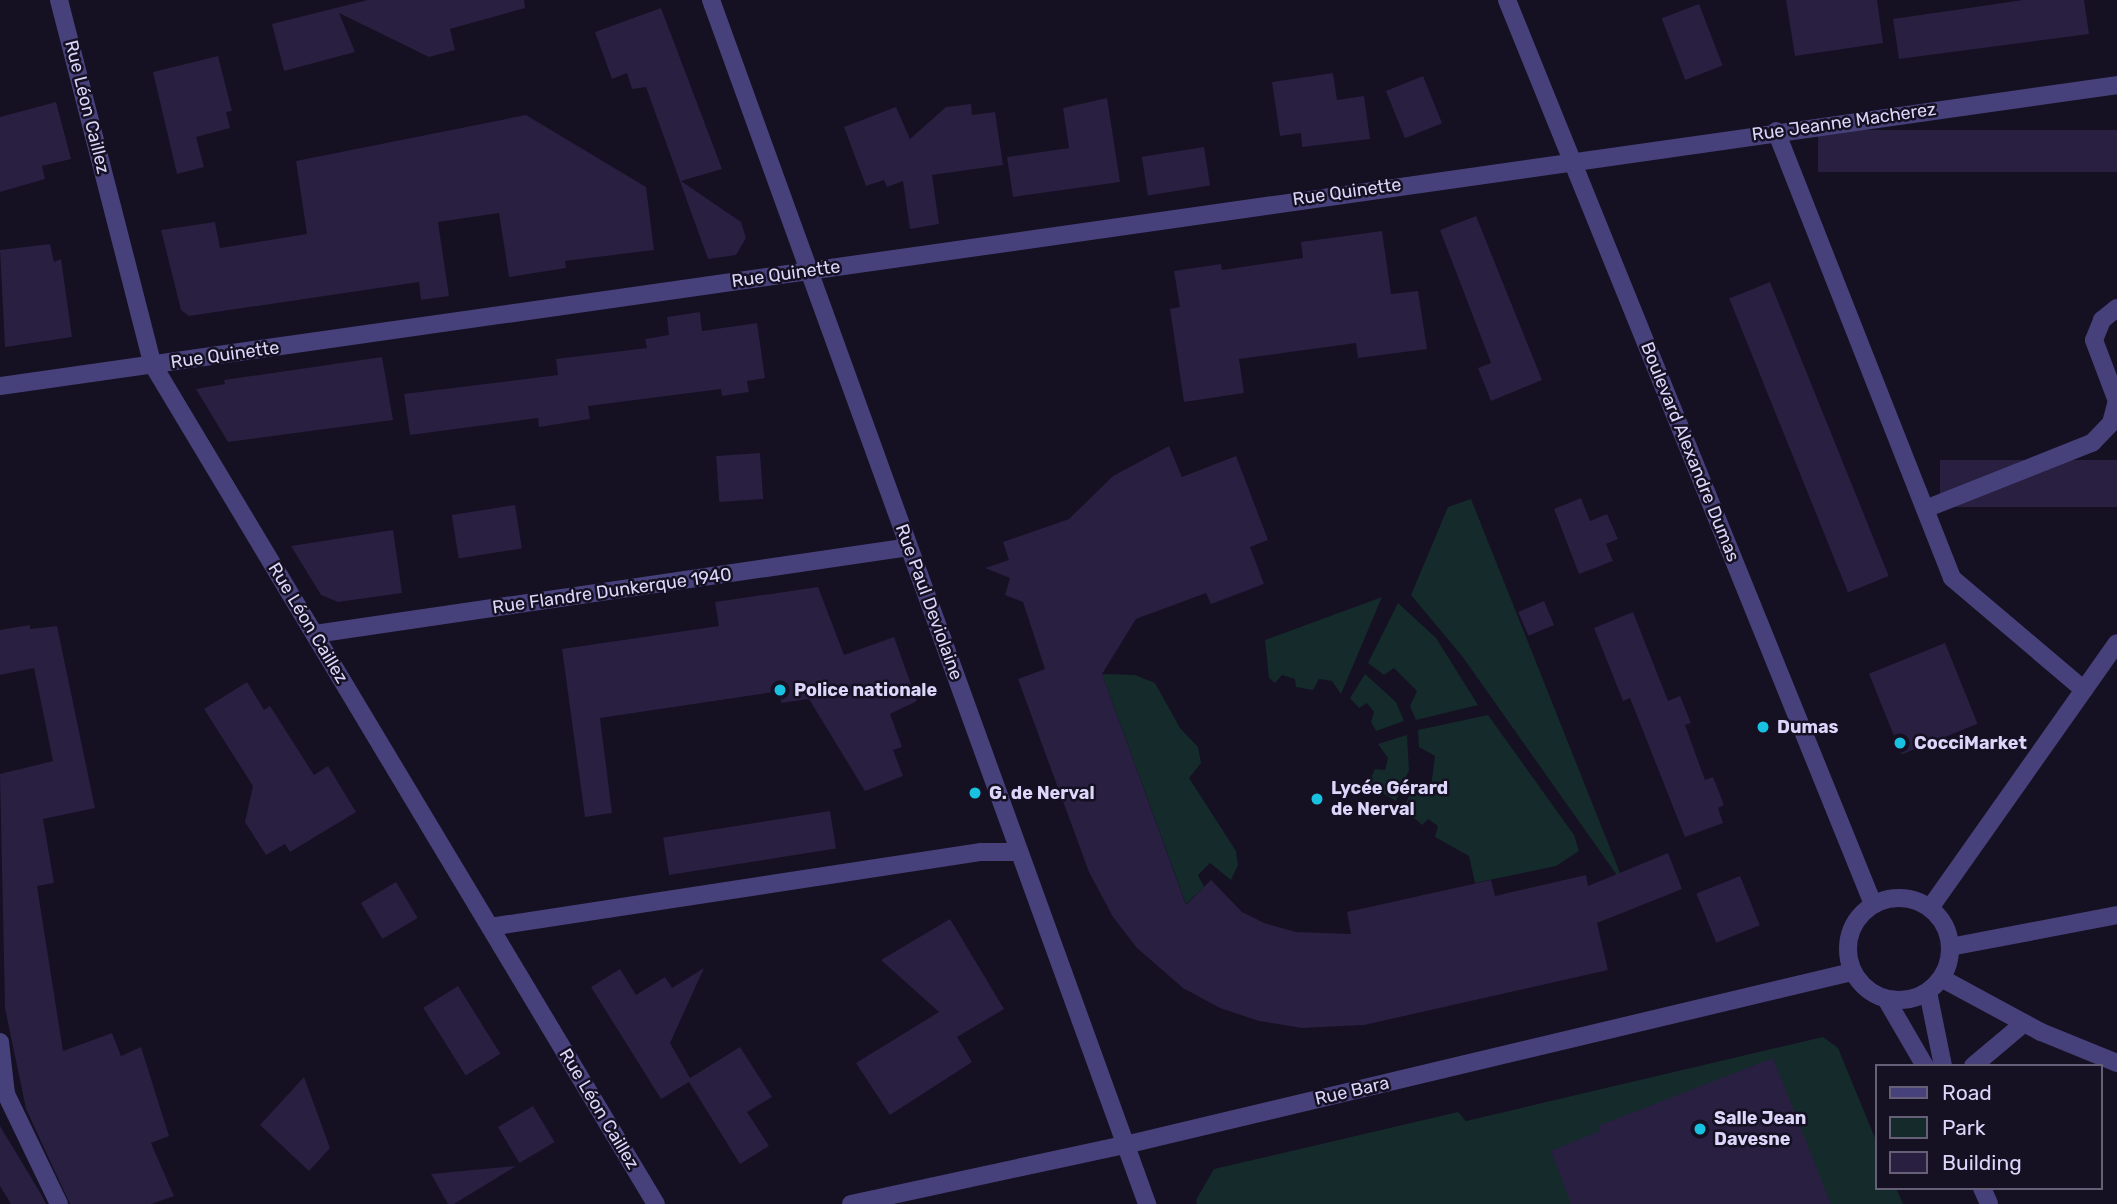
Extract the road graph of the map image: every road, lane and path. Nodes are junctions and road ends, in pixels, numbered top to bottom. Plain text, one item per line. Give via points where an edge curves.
1 (60, 0) edge
2 (711, 0) edge
3 (1507, 0) edge
4 (2117, 85) edge
5 (1776, 131) junction
6 (1572, 159) junction
7 (808, 271) junction
8 (2117, 307) edge
9 (153, 365) junction
10 (0, 386) edge
11 (1925, 509) junction
12 (909, 547) junction
13 (315, 634) junction
14 (2117, 643) edge
15 (2084, 690) junction
16 (1019, 852) junction
17 (1874, 904) junction
18 (1930, 908) junction
19 (2117, 915) edge
20 (490, 927) junction
21 (1950, 947) junction
22 (1852, 972) junction
23 (1941, 978) junction
24 (1928, 992) junction
25 (1886, 999) junction
26 (2024, 1023) junction
27 (0, 1042) edge
28 (2117, 1063) edge
29 (1923, 1064) edge
30 (1943, 1064) edge
31 (1975, 1064) edge
32 (3, 1092) edge
33 (1125, 1145) junction
34 (59, 1204) edge
35 (656, 1204) edge
36 (851, 1204) edge
37 (1147, 1204) edge

1 - 9 street, Rue Léon Caillez
2 - 7 street, Rue Paul Deviolaine
3 - 6 street, Boulevard Alexandre Dumas
4 - 5 street, Rue Jeanne Macherez
5 - 6 street, Rue Jeanne Macherez
5 - 11 street
6 - 7 street, Rue Quinette
6 - 17 street, Boulevard Alexandre Dumas
7 - 9 street, Rue Quinette
7 - 12 street, Rue Paul Deviolaine
8 - 11 street via 2102,320 2094,340 2117,401 2111,422 2098,436 2091,443
9 - 10 street, Rue Quinette
9 - 13 street, Rue Léon Caillez
11 - 15 street via 1952,578
12 - 13 street, Rue Flandre Dunkerque 1940
12 - 16 street, Rue Paul Deviolaine
13 - 20 street, Rue Léon Caillez
14 - 15 street
15 - 18 street
16 - 20 street via 981,852
16 - 33 street, Rue Paul Deviolaine
17 - 18 street via 1892,898
17 - 22 street via 1858,917 1850,934 1847,953
18 - 21 street via 1944,926
19 - 21 street
20 - 35 street, Rue Léon Caillez
21 - 23 street
22 - 25 street via 1867,989
22 - 33 street, Rue Bara
23 - 24 street
23 - 26 street
24 - 25 street via 1901,1001
24 - 30 street
25 - 29 street
26 - 28 street
26 - 31 street
27 - 32 street
32 - 34 street
33 - 36 street, Rue Bara
33 - 37 street, Rue Paul Deviolaine

